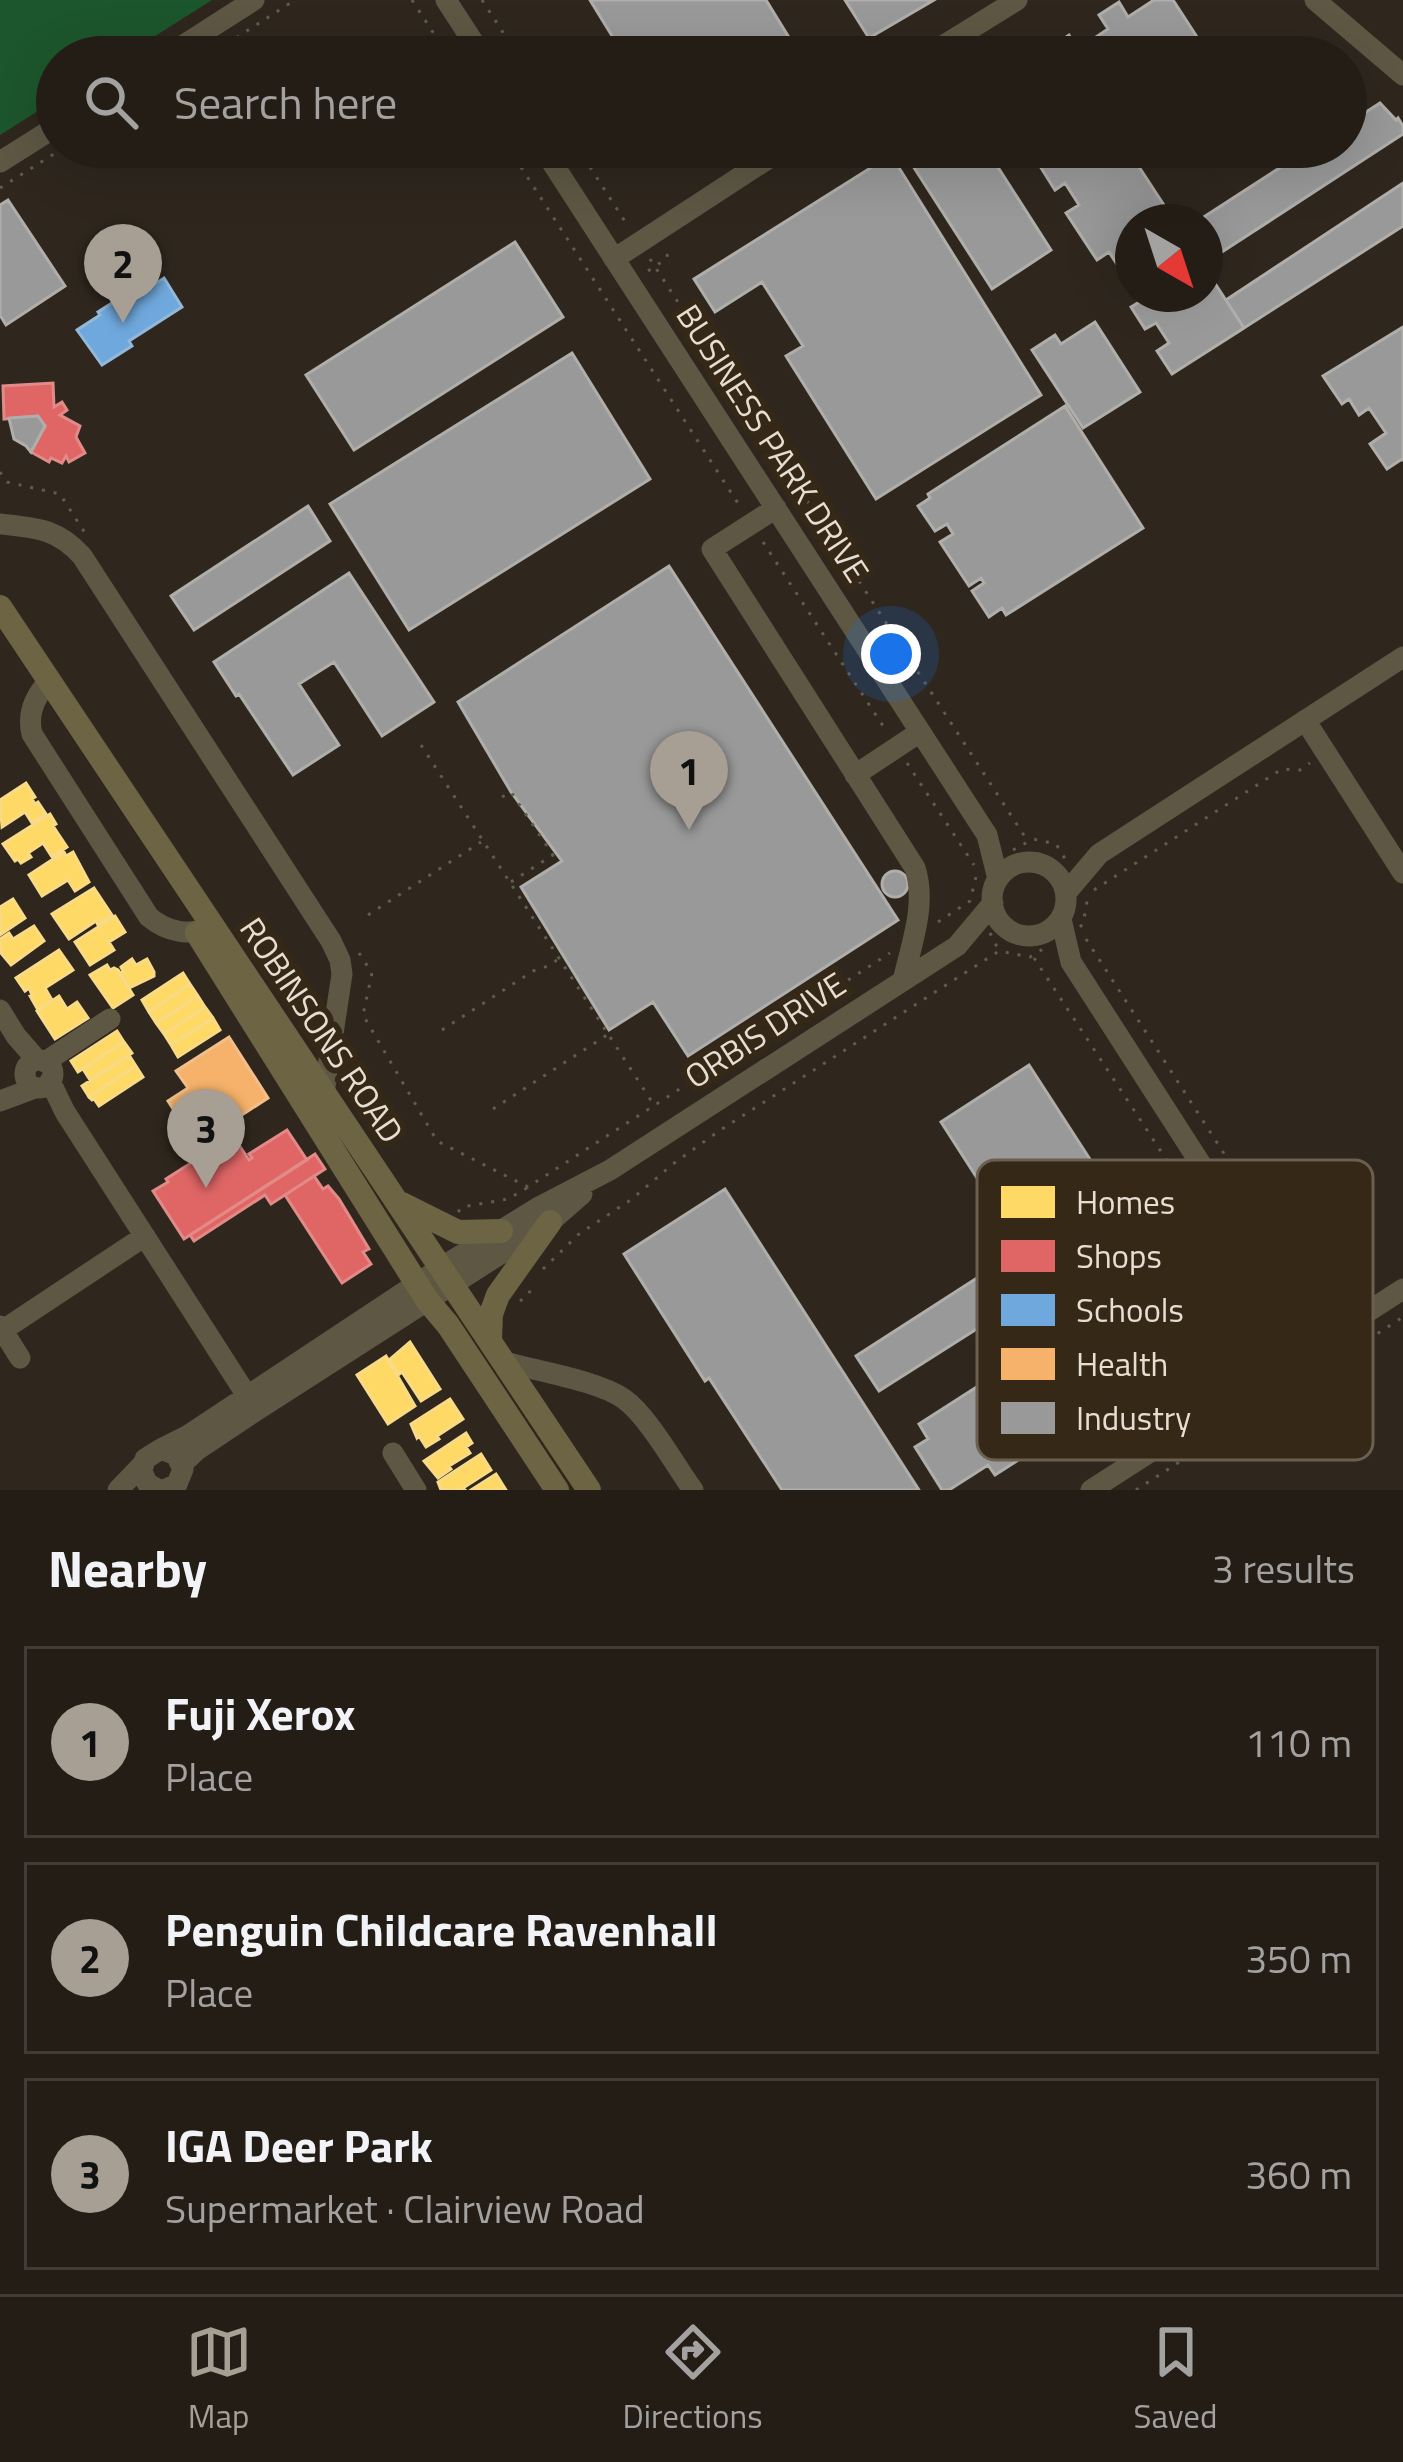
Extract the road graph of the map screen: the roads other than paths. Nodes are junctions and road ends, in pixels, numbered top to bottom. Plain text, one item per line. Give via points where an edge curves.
1 (254, 0) edge
2 (446, 0) edge
3 (1017, 0) edge
4 (1316, 0) edge
5 (198, 36) edge
6 (469, 36) edge
7 (960, 36) edge
8 (1358, 36) edge
9 (1367, 44) edge
10 (1403, 75) edge
11 (36, 139) edge
12 (0, 162) edge
13 (556, 168) edge
14 (754, 168) edge
15 (614, 259) junction
16 (776, 508) junction
17 (0, 524) edge
18 (0, 607) edge
19 (0, 637) edge
20 (1403, 657) edge
21 (43, 687) junction
22 (1304, 720) junction
23 (920, 732) junction
24 (855, 775) junction
25 (987, 835) junction
26 (1099, 854) junction
27 (1048, 864) junction
28 (1403, 873) edge
29 (998, 879) junction
30 (1066, 893) junction
31 (993, 903) junction
32 (1069, 923) junction
33 (204, 929) junction
34 (1030, 942) junction
35 (957, 946) junction
36 (1071, 962) junction
37 (903, 981) junction
38 (0, 1010) edge
39 (110, 1019) dead end
40 (39, 1074) junction
41 (325, 1093) junction
42 (0, 1100) edge
43 (1198, 1160) edge
44 (610, 1170) junction
45 (400, 1203) junction
46 (550, 1222) junction
47 (501, 1231) junction
48 (145, 1236) junction
49 (448, 1275) junction
50 (1403, 1288) edge
51 (422, 1292) junction
52 (1373, 1308) edge
53 (1, 1328) edge
54 (490, 1340) junction
55 (20, 1358) dead end
56 (506, 1362) junction
57 (252, 1403) junction
58 (161, 1449) junction
59 (394, 1454) dead end
60 (1137, 1460) edge
61 (143, 1464) junction
62 (166, 1484) edge
63 (118, 1490) edge
64 (416, 1490) edge
65 (557, 1490) edge
66 (589, 1490) edge
67 (693, 1490) edge
68 (1091, 1490) edge

1 - 5 street
2 - 6 street
3 - 7 street
4 - 8 street
9 - 10 street
11 - 12 street
13 - 15 street, BUSINESS PARK DRIVE
14 - 15 street
15 - 16 street, BUSINESS PARK DRIVE
16 - 23 street, BUSINESS PARK DRIVE
16 - 24 street via 712,549
17 - 41 street via 48,531 82,556 332,940 342,974
18 - 21 main road, ROBINSONS ROAD
19 - 21 main road, ROBINSONS ROAD
20 - 22 street
21 - 33 main road, ROBINSONS ROAD
22 - 26 street
22 - 28 street
23 - 24 street
23 - 25 street, BUSINESS PARK DRIVE
24 - 37 street via 915,868 920,889
25 - 27 street, BUSINESS PARK DRIVE
25 - 29 street, BUSINESS PARK DRIVE
26 - 27 street
26 - 30 street
27 - 29 street via 1006,870
27 - 30 street
29 - 31 street
30 - 32 street
31 - 34 street via 1002,923
31 - 35 street, ORBIS DRIVE
32 - 34 street
32 - 36 street
33 - 41 main road, ROBINSONS ROAD
33 - 51 main road, ROBINSONS ROAD
34 - 35 street, ORBIS DRIVE
34 - 36 street
35 - 37 street, ORBIS DRIVE
36 - 43 street
37 - 44 street, ORBIS DRIVE
38 - 40 street
39 - 40 street
40 - 42 street
40 - 48 street
41 - 45 main road, ROBINSONS ROAD
44 - 46 street, ORBIS DRIVE
44 - 47 street, ORBIS DRIVE
45 - 47 main road via 458,1232
45 - 49 main road, ROBINSONS ROAD
46 - 49 street, ORBIS DRIVE
46 - 54 main road via 497,1295
47 - 49 street, ORBIS DRIVE
48 - 53 street
48 - 57 street
49 - 51 street
49 - 54 main road, ROBINSONS ROAD
50 - 52 street
51 - 57 street
51 - 65 main road, ROBINSONS ROAD
53 - 55 street
54 - 56 main road, ROBINSONS ROAD
56 - 66 main road, ROBINSONS ROAD
56 - 67 street via 625,1399
57 - 58 street
57 - 62 street
58 - 61 street
58 - 62 street via 176,1455
59 - 64 street
60 - 68 street
61 - 62 street via 143,1478
61 - 63 street

